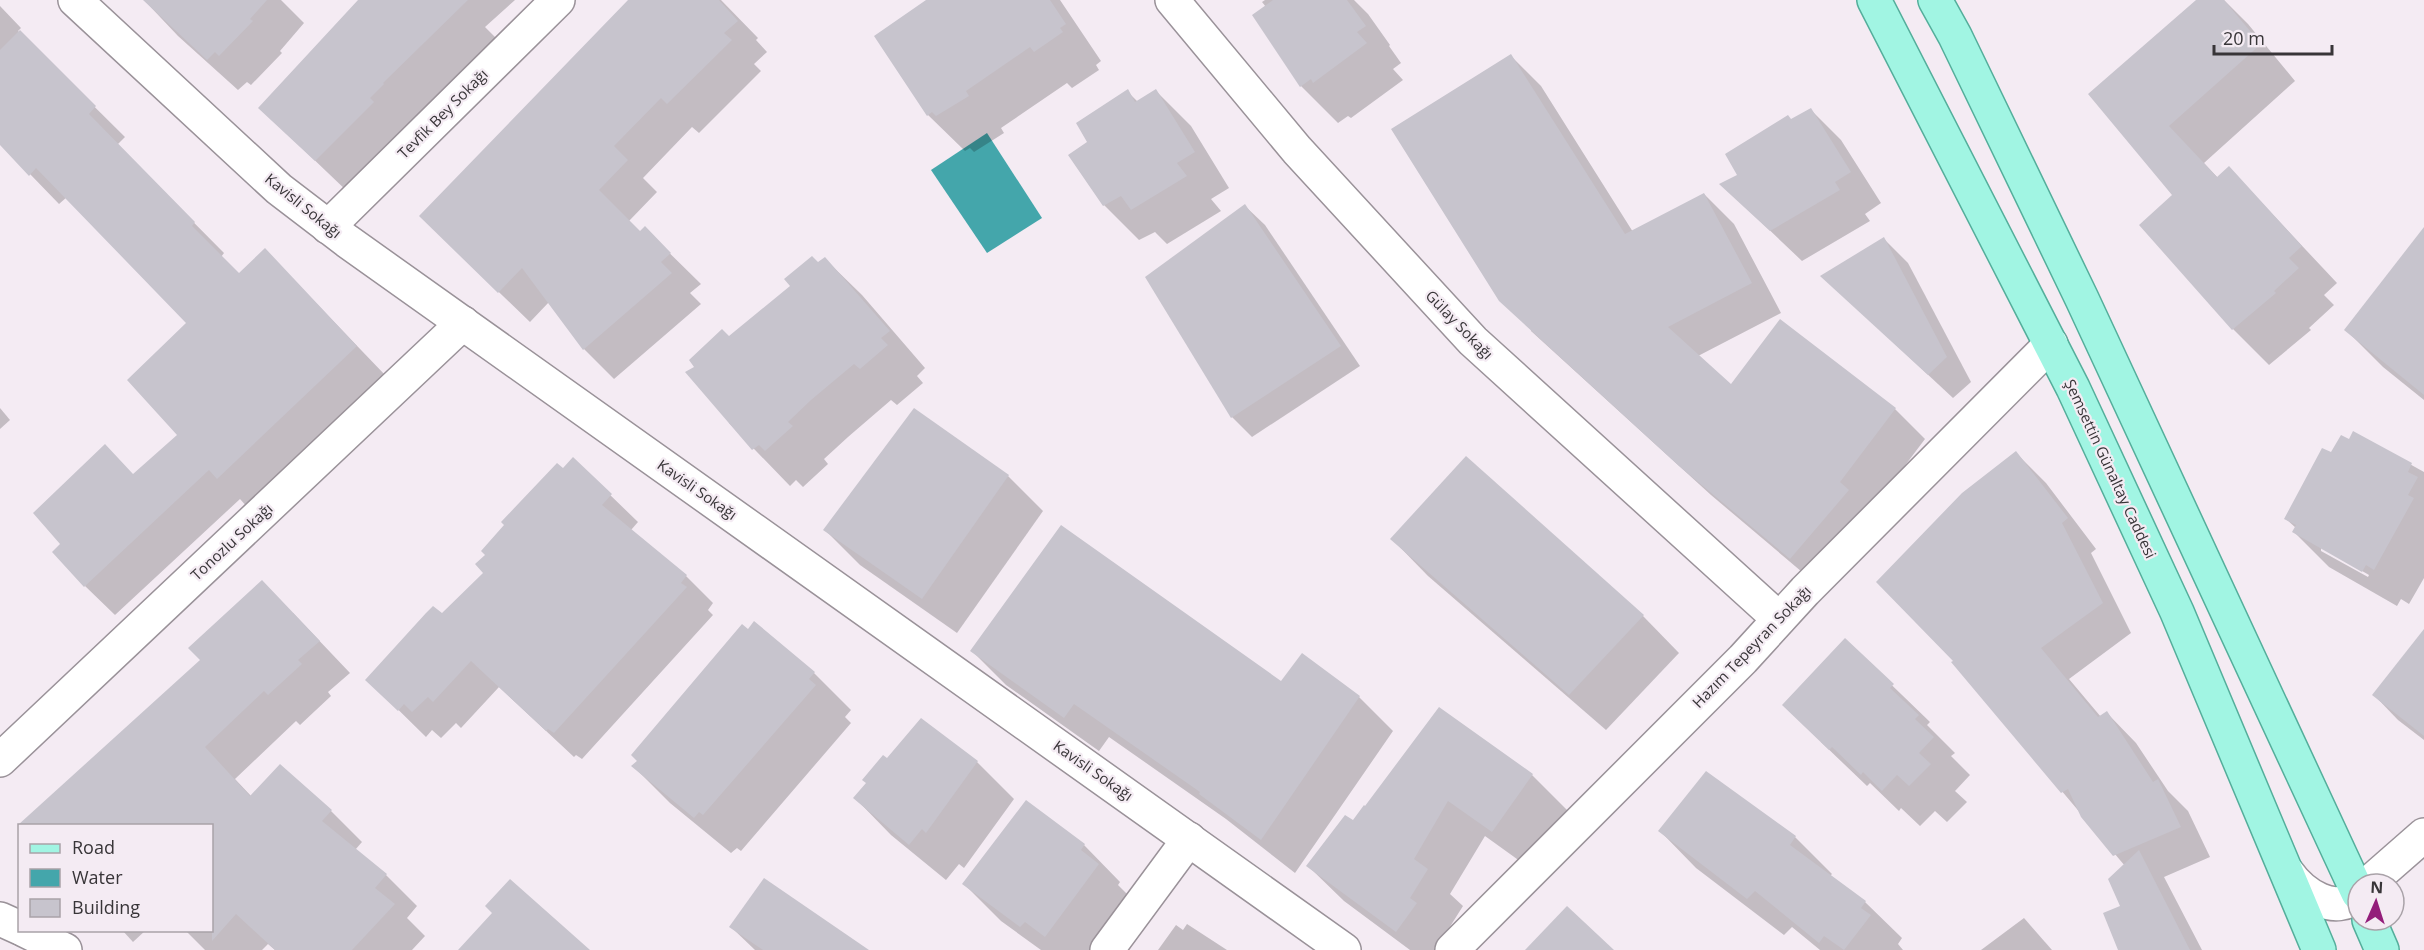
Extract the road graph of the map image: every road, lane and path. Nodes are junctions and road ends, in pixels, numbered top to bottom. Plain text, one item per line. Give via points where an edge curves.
1 (75, 0) edge
2 (558, 0) edge
3 (1172, 0) edge
4 (1874, 0) edge
5 (1935, 0) edge
6 (328, 227) junction
7 (463, 323) junction
8 (2051, 344) junction
9 (1779, 619) junction
10 (0, 760) edge
11 (2424, 835) edge
12 (1189, 839) junction
13 (2287, 872) junction
14 (2348, 872) edge
15 (2382, 872) edge
16 (2346, 901) edge
17 (0, 919) edge
18 (18, 927) edge
19 (28, 932) edge
20 (2374, 932) edge
21 (65, 950) edge
22 (1107, 950) edge
23 (1344, 950) edge
24 (1452, 950) edge
25 (2319, 950) edge
26 (2382, 950) edge

1 - 6 street, Kavisli Sokağı via 279,189
2 - 6 street, Tevfik Bey Sokağı
3 - 9 street, Gülay Sokağı via 1296,150 1473,340
4 - 8 main road, Şemsettin Günaltay Caddesi
5 - 14 main road via 2087,309
6 - 7 street, Kavisli Sokağı
7 - 10 street, Tonozlu Sokağı
7 - 12 street, Kavisli Sokağı
8 - 9 street, Hazım Tepeyran Sokağı
8 - 13 main road, Şemsettin Günaltay Caddesi via 2177,612
9 - 24 street, Hazım Tepeyran Sokağı
11 - 15 street
12 - 22 street
12 - 23 street, Kavisli Sokağı
13 - 16 street via 2305,893 2327,902
13 - 25 main road, Şemsettin Günaltay Caddesi
17 - 18 street
19 - 21 street
20 - 26 main road

